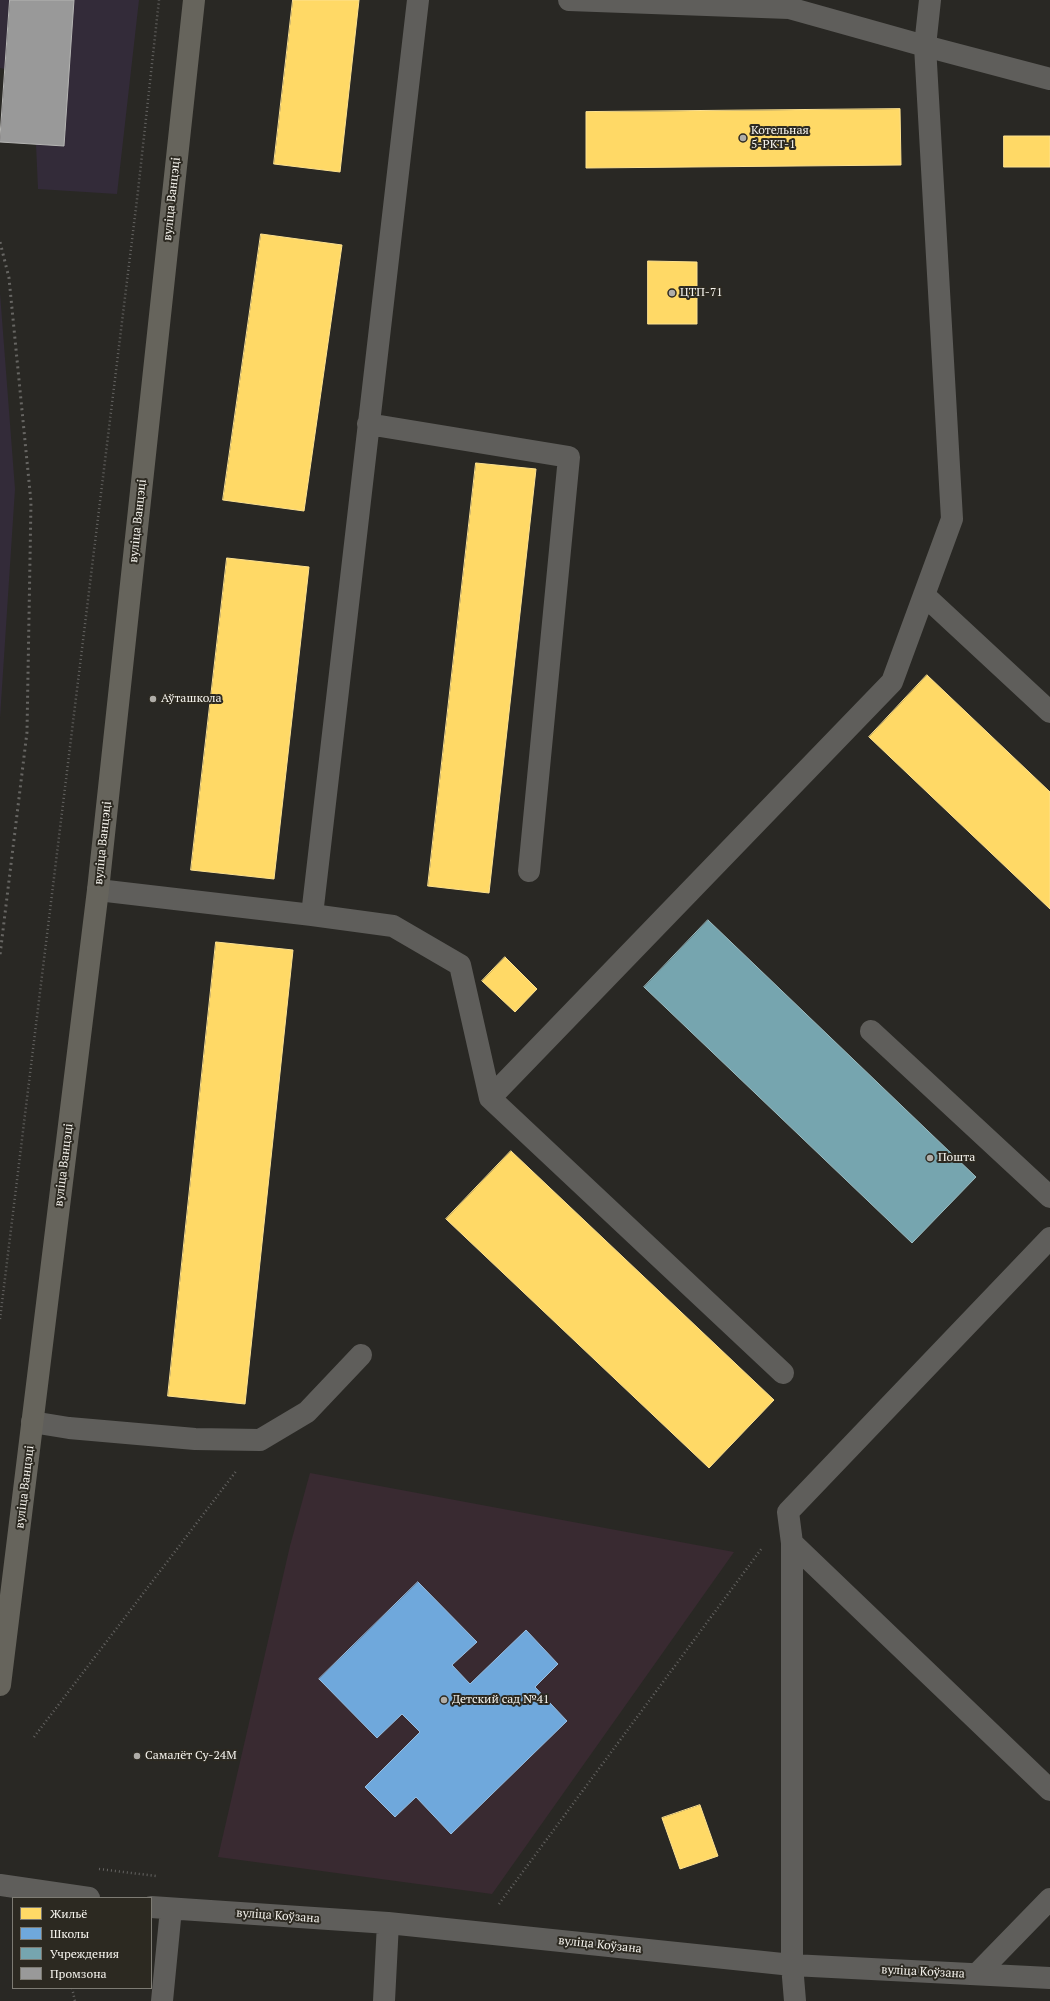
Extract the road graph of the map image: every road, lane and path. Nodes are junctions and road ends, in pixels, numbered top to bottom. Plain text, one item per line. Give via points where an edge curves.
1 (160, 0) edge
2 (194, 0) edge
3 (418, 0) edge
4 (569, 0) edge
5 (930, 0) edge
6 (925, 46) junction
7 (1050, 78) edge
8 (368, 424) junction
9 (924, 595) junction
10 (1050, 712) edge
11 (529, 871) dead end
12 (98, 890) junction
13 (312, 915) junction
14 (871, 1031) dead end
15 (490, 1098) junction
16 (1050, 1197) edge
17 (1050, 1238) edge
18 (0, 1319) edge
19 (361, 1355) dead end
20 (783, 1374) dead end
21 (32, 1422) junction
22 (260, 1440) junction
23 (788, 1512) junction
24 (792, 1543) junction
25 (0, 1686) edge
26 (34, 1737) dead end
27 (1050, 1790) edge
28 (0, 1885) edge
29 (82, 1897) edge
30 (1050, 1899) edge
31 (161, 1908) edge
32 (388, 1923) junction
33 (479, 1933) junction
34 (792, 1965) junction
35 (977, 1974) junction
36 (1050, 1978) edge
37 (72, 1989) edge
38 (75, 2001) edge
39 (162, 2001) edge
40 (384, 2001) edge
41 (795, 2001) edge

1 - 18 path
2 - 12 main road, вуліца Ванцэці
3 - 8 street
4 - 6 street via 789,8
5 - 6 street
6 - 7 street
6 - 9 street via 952,519
8 - 11 street via 569,457
8 - 13 street
9 - 10 street
9 - 15 street via 892,682
12 - 13 street
12 - 21 main road, вуліца Ванцэці
13 - 15 street via 393,926 460,965
14 - 16 street
15 - 20 street
17 - 23 street
19 - 22 street via 307,1412
21 - 22 street via 69,1428 195,1439
21 - 25 main road, вуліца Ванцэці
22 - 26 path
23 - 24 street
23 - 33 path
24 - 27 street
24 - 34 street
28 - 29 street
30 - 35 street
31 - 32 street, вуліца Коўзана
31 - 39 street
32 - 33 street, вуліца Коўзана
32 - 40 street
33 - 34 street, вуліца Коўзана
34 - 35 street, вуліца Коўзана
34 - 41 street
35 - 36 street, вуліца Коўзана
37 - 38 path

